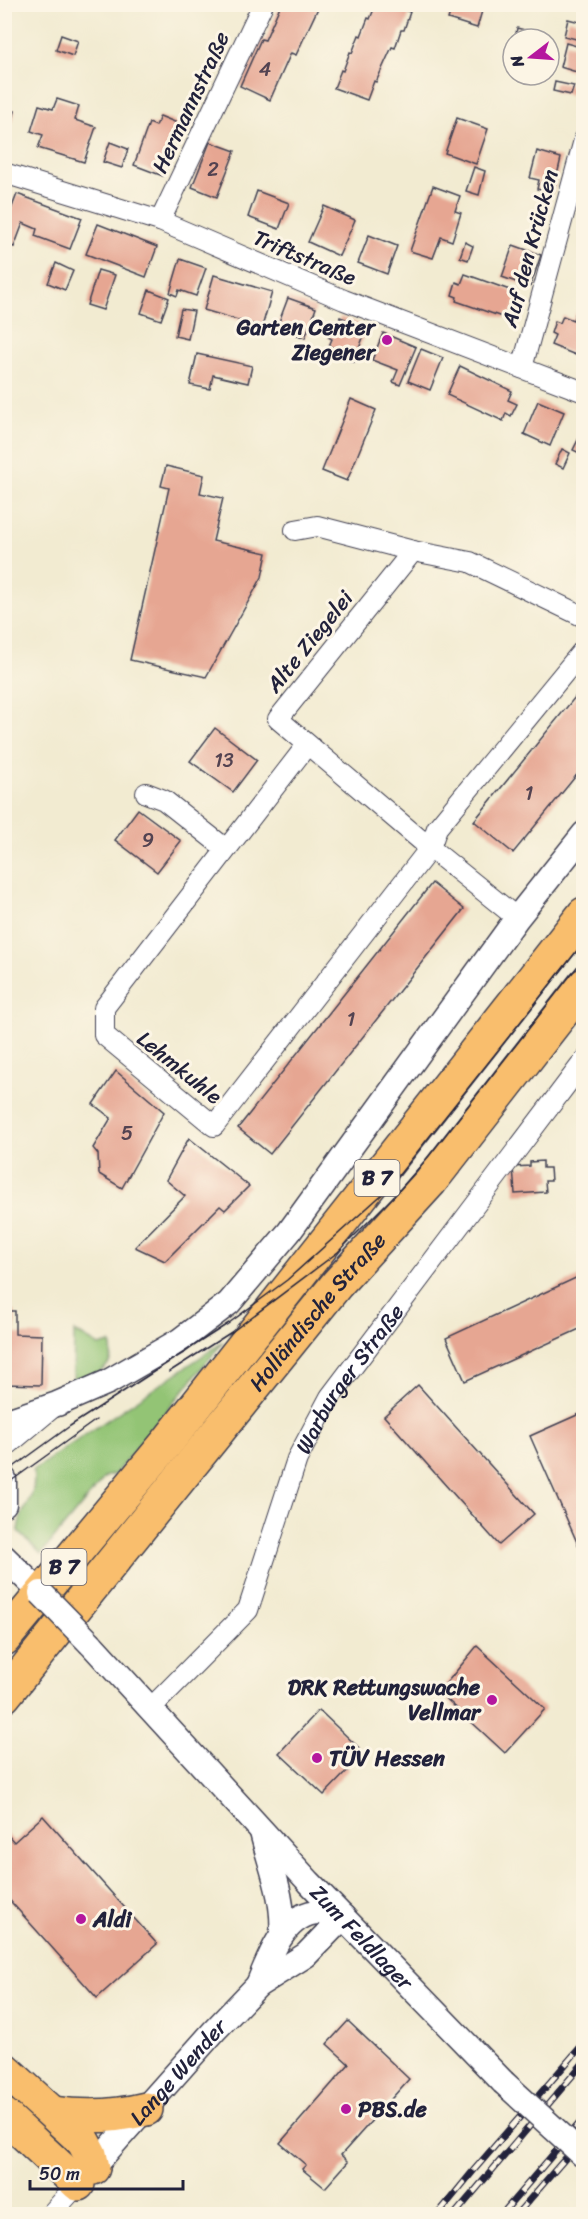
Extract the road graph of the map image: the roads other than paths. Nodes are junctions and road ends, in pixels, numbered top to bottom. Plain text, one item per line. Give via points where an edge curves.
1 (263, 4) edge
2 (584, 140) edge
3 (4, 173) edge
4 (160, 221) junction
5 (522, 368) junction
6 (584, 392) edge
7 (295, 530) dead end
8 (413, 550) junction
9 (584, 617) edge
10 (584, 649) edge
11 (307, 745) junction
12 (146, 793) dead end
13 (584, 834) edge
14 (430, 848) junction
15 (226, 849) junction
16 (584, 914) edge
17 (517, 918) junction
18 (584, 985) edge
19 (584, 1061) edge
20 (57, 1404) junction
21 (4, 1422) edge
22 (4, 1448) edge
23 (4, 1479) edge
24 (4, 1504) edge
25 (11, 1563) edge
26 (4, 1640) edge
27 (9, 1690) edge
28 (150, 1709) junction
29 (261, 1830) junction
30 (343, 1917) junction
31 (282, 1934) junction
32 (258, 1985) junction
33 (4, 2069) edge
34 (146, 2109) junction
35 (53, 2113) junction
36 (4, 2115) edge
37 (584, 2156) edge
38 (86, 2176) junction
39 (51, 2214) edge

1 - 4 street, Hermannstraße
2 - 5 street, Auf den Krücken
3 - 4 street, Triftstraße
4 - 5 street, Triftstraße via 344,300
5 - 6 street, Triftstraße
7 - 8 street via 317,526
8 - 9 street via 470,562
8 - 11 street, Alte Ziegelei via 278,719
10 - 14 street via 437,828
11 - 14 street, Alte Ziegelei
11 - 15 street, Lehmkuhle
12 - 15 street via 164,800
13 - 17 street
14 - 15 street, Lehmkuhle via 214,1126 104,1035 104,1008
14 - 17 street, Alte Ziegelei
16 - 26 highway, Holländische Straße / B 7 via 169,1440
17 - 20 street via 289,1232 229,1303 179,1341 118,1377
18 - 27 highway, Holländische Straße / B 7 via 431,1180 337,1284
19 - 28 street, Warburger Straße via 330,1397 297,1459 248,1610
20 - 21 street
20 - 22 street
23 - 24 street
25 - 28 street, Zum Feldlager, bridge
28 - 29 street, Zum Feldlager
29 - 30 street, Zum Feldlager
29 - 31 street via 281,1906
30 - 31 street via 321,1912 307,1914
30 - 32 street via 306,1955
30 - 37 street, Zum Feldlager, bridge via 503,2082
31 - 32 street
32 - 34 street, Lange Wender
33 - 35 highway
34 - 35 highway via 96,2117
34 - 38 street, Lange Wender
35 - 38 highway via 83,2141 90,2154
36 - 38 highway
38 - 39 street, Lange Wender

